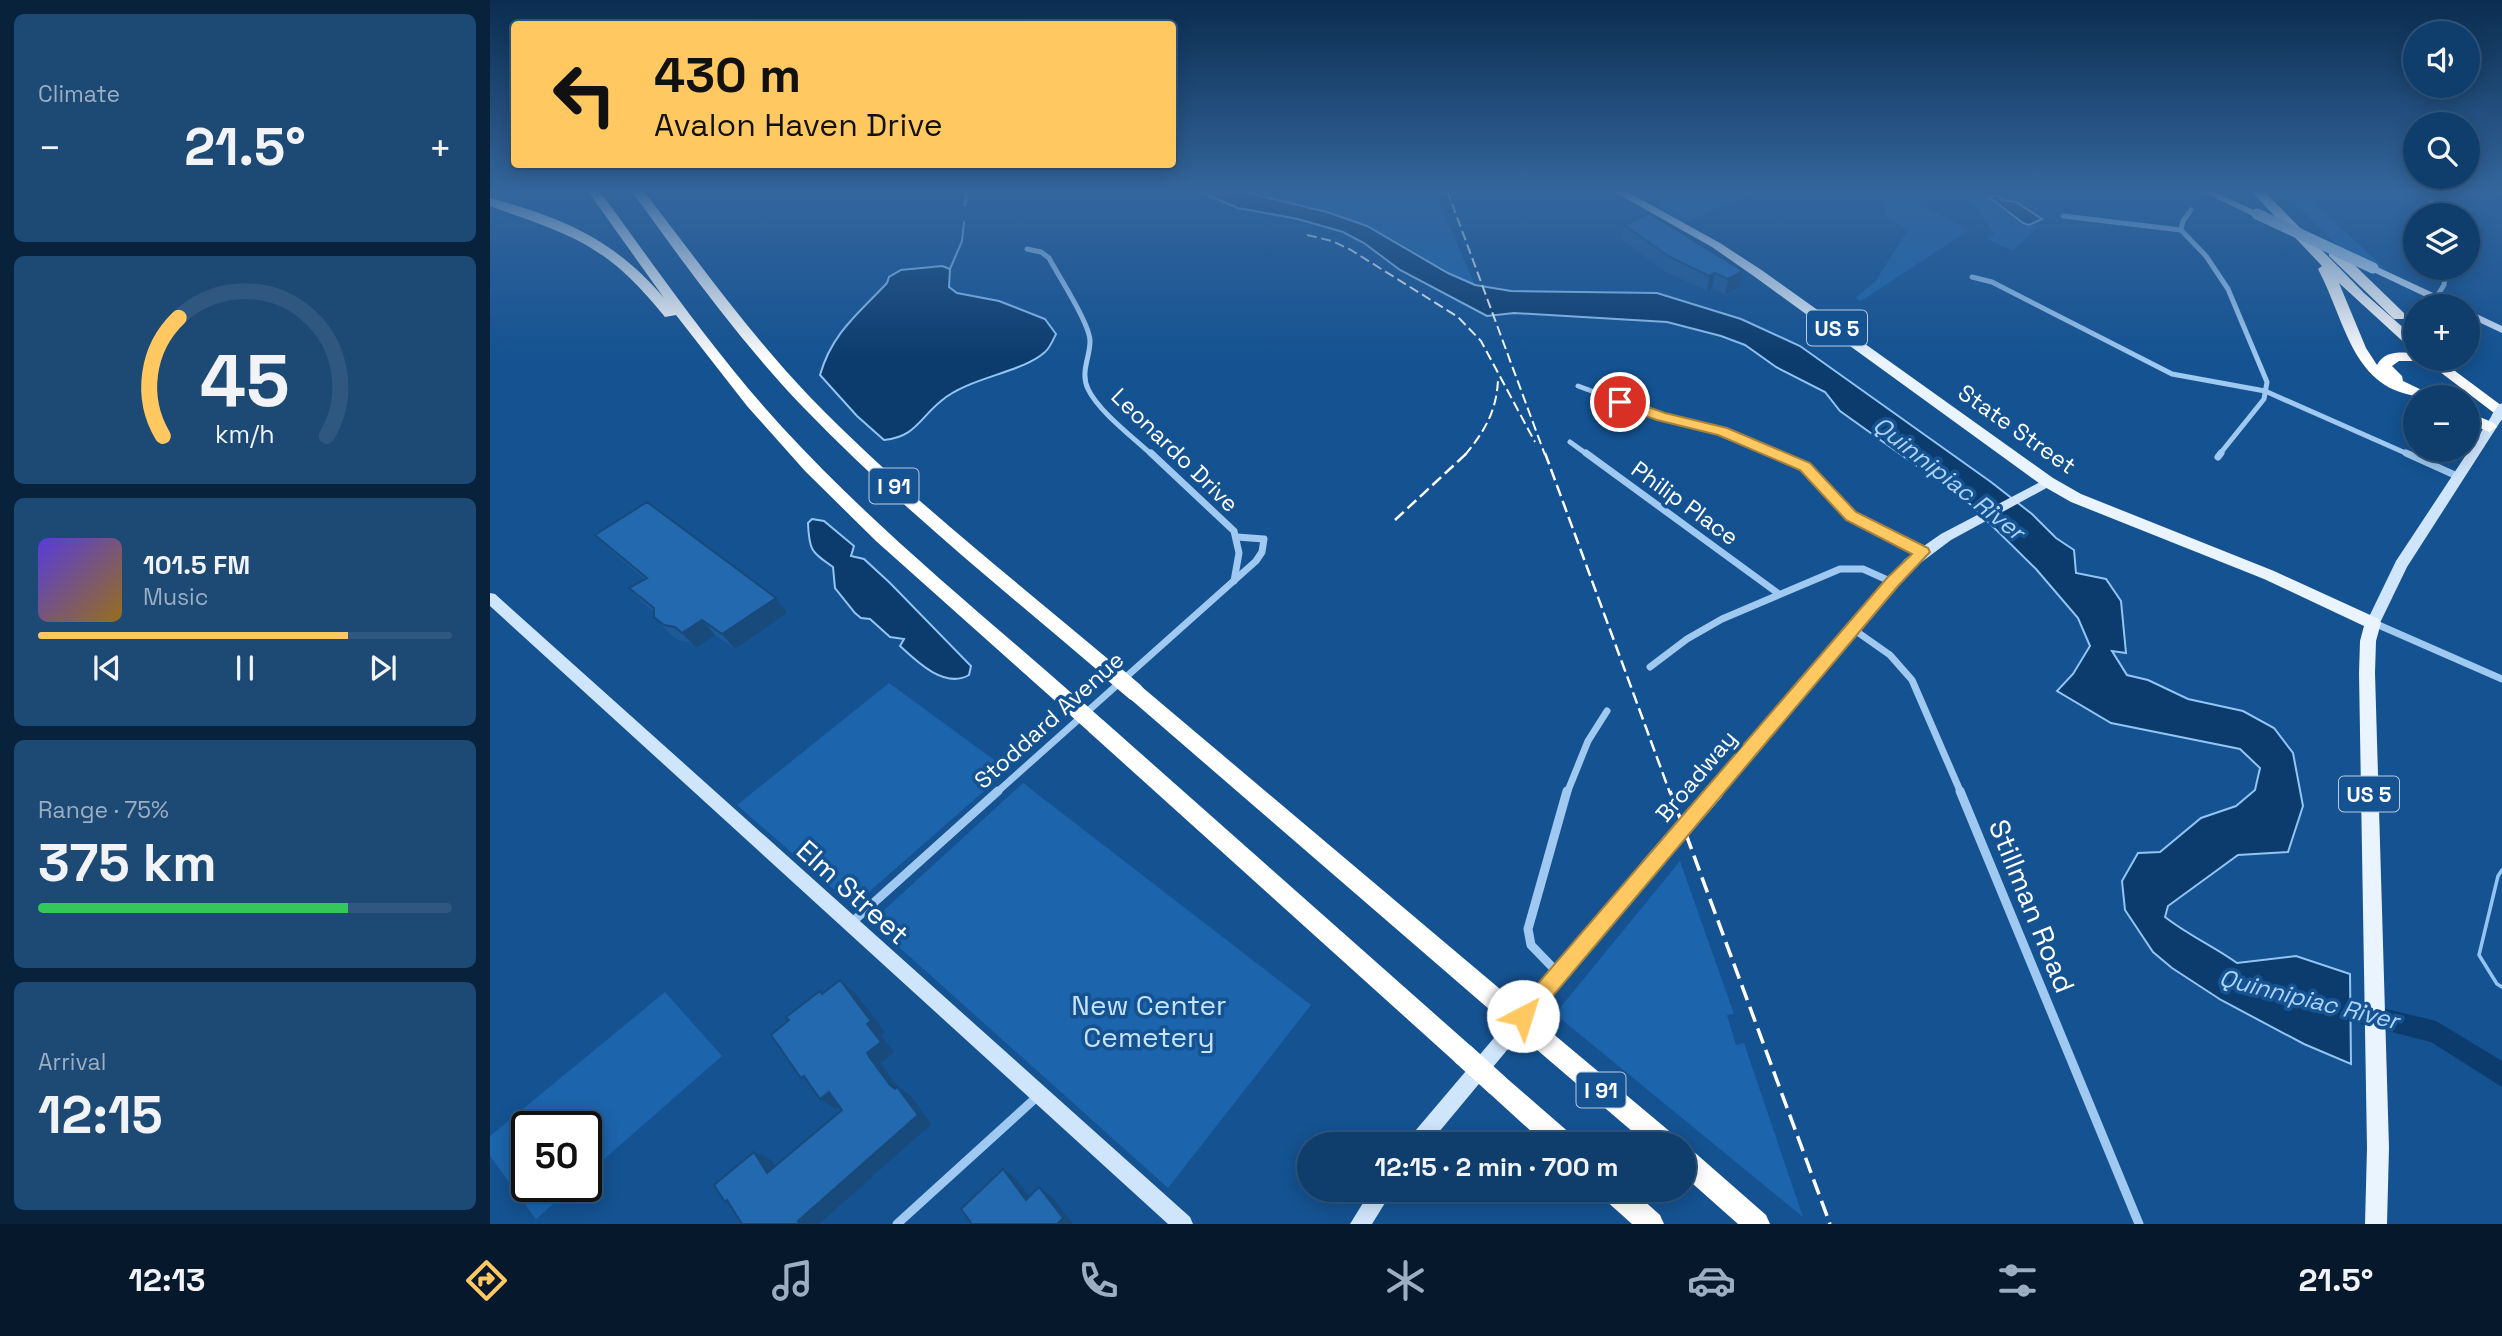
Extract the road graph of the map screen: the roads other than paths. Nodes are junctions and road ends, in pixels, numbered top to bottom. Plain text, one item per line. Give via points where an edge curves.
1 (601, 247) edge
2 (635, 247) edge
3 (682, 247) edge
4 (1717, 247) edge
5 (2197, 247) edge
6 (2311, 247) edge
7 (2313, 247) edge
8 (2328, 247) edge
9 (2329, 247) edge
10 (1027, 249) dead end
11 (1972, 277) dead end
12 (2428, 294) edge
13 (2403, 318) edge
14 (2480, 319) edge
15 (2502, 330) edge
16 (2403, 334) edge
17 (712, 353) junction
18 (2403, 357) edge
19 (2449, 371) edge
20 (2456, 371) edge
21 (2406, 385) edge
22 (1578, 386) dead end
23 (2403, 386) edge
24 (2265, 391) junction
25 (2502, 399) edge
26 (2497, 418) edge
27 (1570, 442) dead end
28 (2218, 457) dead end
29 (2457, 476) junction
30 (2048, 482) junction
31 (1237, 537) junction
32 (1264, 539) joint
33 (1923, 552) junction
34 (1234, 581) junction
35 (1892, 582) junction
36 (1779, 594) junction
37 (490, 598) edge
38 (2373, 623) junction
39 (1852, 629) junction
40 (1650, 667) dead end
41 (2502, 679) edge
42 (1607, 711) dead end
43 (850, 925) junction
44 (1558, 974) junction
45 (1039, 1095) junction
46 (1427, 1132) edge
47 (1550, 1132) edge
48 (1651, 1132) edge
49 (1696, 1171) edge
50 (1375, 1202) edge
51 (1623, 1202) edge
52 (1627, 1202) edge
53 (897, 1224) edge
54 (1183, 1224) edge
55 (1360, 1224) edge
56 (1636, 1224) edge
57 (1651, 1224) edge
58 (1757, 1224) edge
59 (2139, 1224) edge
60 (2376, 1224) edge

1 - 17 highway via 652,293 691,341
2 - 17 highway, I 91
3 - 48 highway, I 91, bridge via 771,362 836,432
4 - 30 main road, State Street / US 5
5 - 24 street via 2228,289 2267,382
6 - 23 highway via 2333,283 2363,357 2384,377
7 - 16 highway
8 - 12 main road, bridge
9 - 13 highway
10 - 31 street, Leonardo Drive via 1049,258 1086,327 1090,340 1084,369 1088,388 1106,412
11 - 24 street via 1992,282 2172,374
14 - 15 main road
17 - 47 highway, I 91, bridge via 822,479
18 - 21 highway via 2386,361 2385,368
19 - 26 highway
20 - 25 highway
22 - 33 street via 1662,417 1722,431 1805,466 1851,516
24 - 28 street via 2264,399
24 - 29 street
26 - 29 main road
27 - 36 street, Philip Place
29 - 38 main road via 2401,565
30 - 33 main road, Broadway
30 - 38 main road, State Street / US 5 via 2076,498 2269,575
31 - 32 street, Leonardo Drive
31 - 34 street, Leonardo Drive via 1240,553
32 - 34 street, Stoddard Avenue via 1259,557
33 - 35 main road, Broadway
34 - 43 street, Stoddard Avenue
35 - 36 street via 1852,567
35 - 39 main road, Broadway
36 - 40 street via 1706,627
37 - 43 main road, Elm Street
38 - 41 street, State Street
38 - 60 main road, US 5 via 2367,673
39 - 44 main road, Broadway, bridge
39 - 59 street, Stillman Road via 1891,655 1918,690
42 - 44 street via 1581,755 1568,789 1528,929 1534,950
43 - 45 main road, Elm Street
44 - 46 main road, Broadway
45 - 53 street
45 - 54 main road, Elm Street
49 - 58 highway
50 - 55 main road
51 - 56 highway
52 - 57 highway

